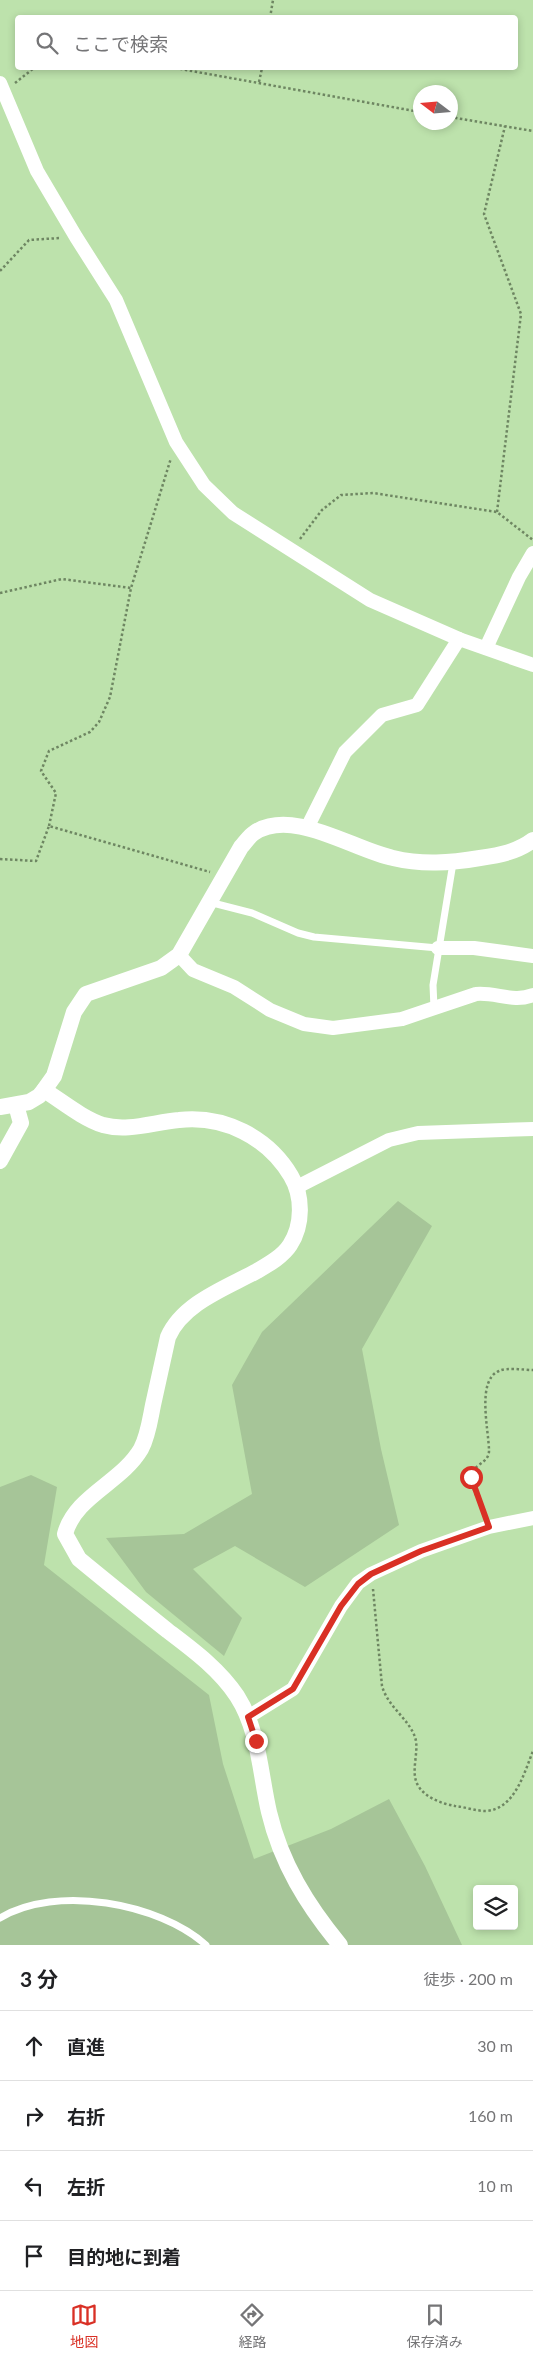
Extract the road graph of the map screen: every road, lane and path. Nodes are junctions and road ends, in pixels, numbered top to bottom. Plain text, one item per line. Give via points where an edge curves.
1 (273, 0) edge
2 (270, 15) edge
3 (31, 70) edge
4 (186, 70) edge
5 (262, 70) edge
6 (259, 82) junction
7 (2, 88) edge
8 (413, 111) edge
9 (458, 118) edge
10 (505, 126) junction
11 (533, 131) edge
12 (76, 237) junction
13 (0, 271) edge
14 (176, 442) junction
15 (497, 512) junction
16 (533, 540) edge
17 (291, 550) junction
18 (533, 553) edge
19 (131, 588) junction
20 (0, 593) edge
21 (459, 640) junction
22 (486, 648) junction
23 (533, 665) edge
24 (49, 826) junction
25 (307, 828) junction
26 (533, 840) edge
27 (0, 859) edge
28 (453, 863) junction
29 (223, 876) junction
30 (209, 902) junction
31 (438, 948) junction
32 (179, 955) junction
33 (533, 956) edge
34 (533, 995) edge
35 (434, 1008) junction
36 (44, 1090) junction
37 (8, 1106) edge
38 (533, 1129) edge
39 (0, 1161) edge
40 (297, 1187) junction
41 (533, 1370) edge
42 (533, 1518) edge
43 (489, 1527) junction
44 (371, 1574) junction
45 (248, 1717) junction
46 (533, 1751) edge
47 (0, 1918) edge
48 (206, 1945) edge
49 (340, 1945) edge

1 - 2 path
3 - 7 path
4 - 6 path
5 - 6 path
6 - 8 path
7 - 12 street via 37,171
9 - 10 path
10 - 11 path
10 - 15 path via 484,214 521,314
12 - 13 path via 29,240
12 - 14 street via 116,300
14 - 17 street via 204,484 233,513
14 - 19 path
15 - 16 path
15 - 17 path via 373,493 342,495 322,510
17 - 21 street via 370,600
18 - 22 street
19 - 20 path via 62,579
19 - 24 path via 110,697 99,722 90,732 49,750 41,772 56,793
21 - 22 street
21 - 25 street via 417,705 382,715 345,752
22 - 23 street
24 - 27 path via 36,861
24 - 29 path
25 - 28 street via 390,858 428,864
25 - 29 street via 288,825 267,827 254,833
26 - 28 street via 506,854
28 - 31 lane
29 - 30 street
30 - 31 lane via 252,913 314,937
30 - 32 street
31 - 33 street via 474,948
31 - 35 lane via 433,985
32 - 35 street via 193,970 234,987 270,1010 304,1024 343,1027 402,1019
32 - 36 street via 161,968 86,994 74,1012 54,1076
34 - 35 street via 510,999 488,992
36 - 37 street via 29,1102
36 - 40 street via 104,1125 134,1127 192,1119 246,1132 264,1144
37 - 39 street via 21,1123
38 - 40 street via 418,1132 389,1140
40 - 45 street via 300,1209 290,1245 278,1258 203,1301 173,1325 148,1432 141,1448 124,1471 77,1510 68,1522 65,1534 79,1559 216,1669
41 - 43 path via 500,1370 492,1374 487,1386 485,1418 489,1452 487,1459 472,1471 471,1477
42 - 43 street
43 - 44 street via 421,1551
44 - 45 street via 358,1584 341,1606 293,1689
44 - 46 path via 382,1686 385,1698 415,1738 415,1778 419,1787 430,1797 452,1805 486,1811 500,1807 515,1793
45 - 49 street via 279,1845 296,1885
47 - 48 lane via 10,1911 44,1903 79,1900 130,1906 172,1923

